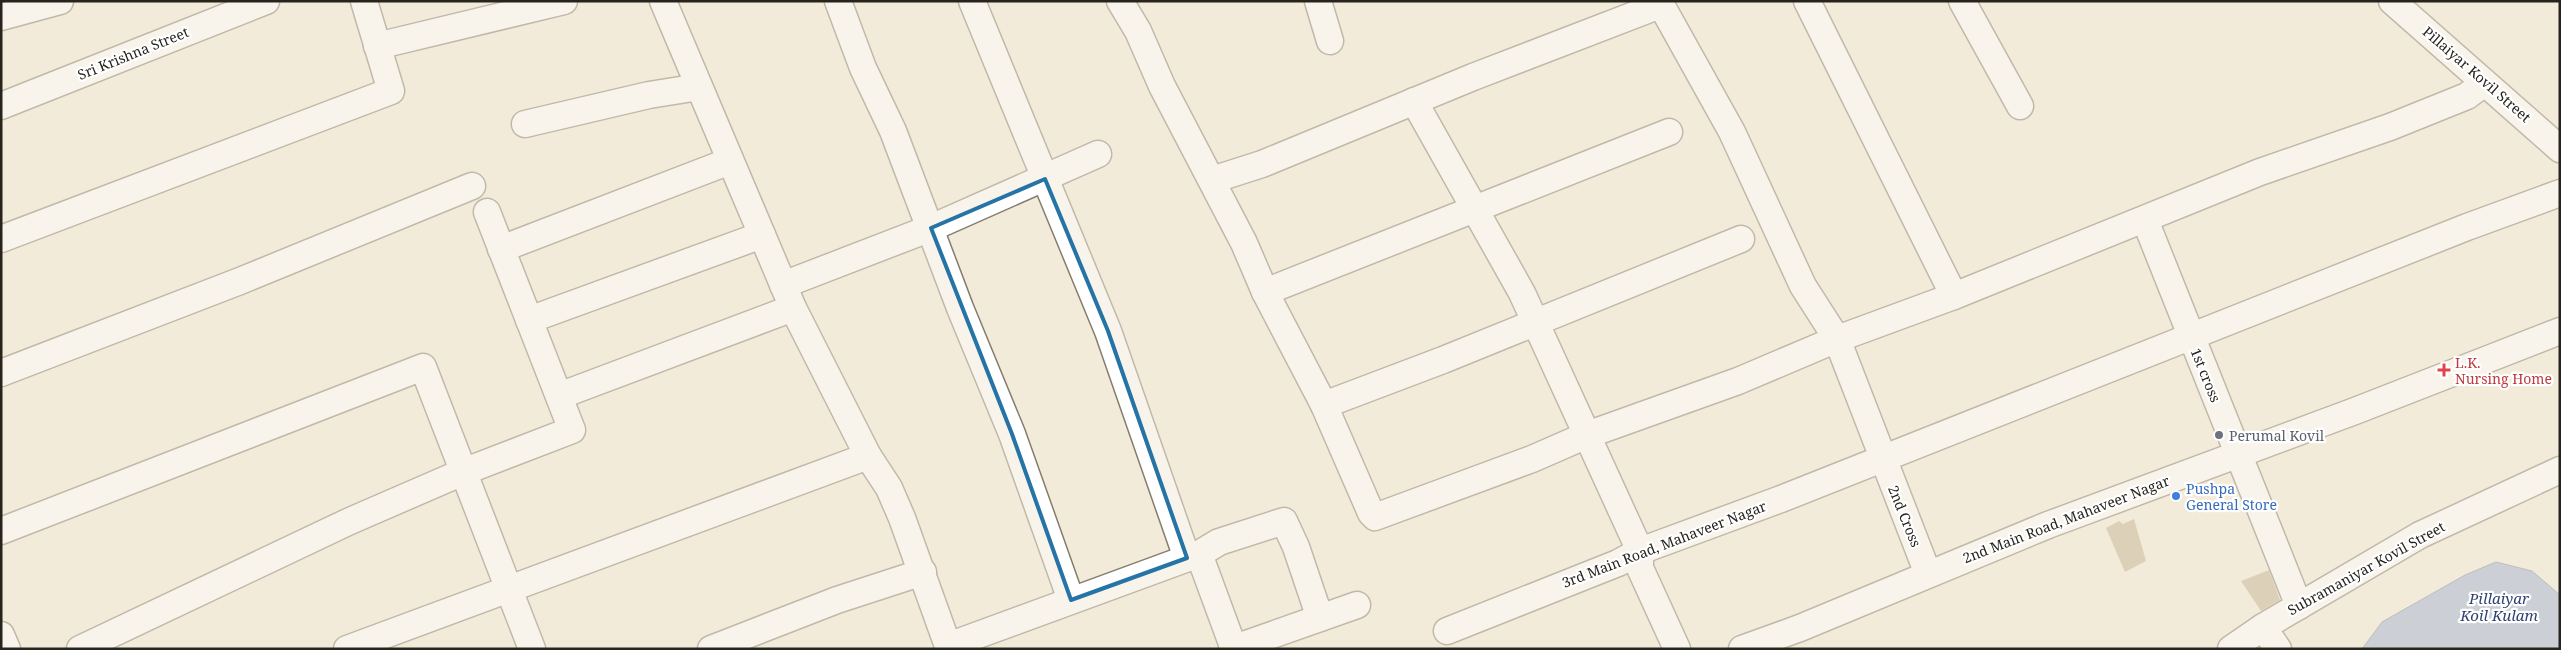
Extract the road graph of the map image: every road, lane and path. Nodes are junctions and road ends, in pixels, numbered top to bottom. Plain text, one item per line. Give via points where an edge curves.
1 (60, 1) edge
2 (266, 1) edge
3 (364, 1) edge
4 (564, 1) edge
5 (663, 1) edge
6 (838, 1) edge
7 (972, 1) edge
8 (1120, 1) edge
9 (1318, 1) edge
10 (1807, 1) edge
11 (1962, 1) edge
12 (2392, 1) edge
13 (1660, 3) edge
14 (1, 17) edge
15 (1330, 41) dead end
16 (377, 46) junction
17 (2483, 84) junction
18 (699, 87) junction
19 (1414, 101) junction
20 (1, 106) edge
21 (2020, 106) dead end
22 (526, 124) dead end
23 (1668, 132) dead end
24 (2560, 149) edge
25 (1098, 154) dead end
26 (730, 161) junction
27 (1045, 179) junction
28 (1212, 180) junction
29 (472, 186) dead end
30 (2560, 193) edge
31 (1476, 209) junction
32 (487, 212) dead end
33 (2145, 220) junction
34 (931, 228) junction
35 (762, 235) junction
36 (1, 239) edge
37 (1741, 239) dead end
38 (501, 249) junction
39 (1265, 292) junction
40 (788, 296) junction
41 (1954, 296) junction
42 (529, 320) junction
43 (1536, 322) junction
44 (2560, 331) edge
45 (2190, 337) junction
46 (1837, 339) junction
47 (1, 374) edge
48 (559, 396) junction
49 (1324, 405) junction
50 (1588, 435) junction
51 (2238, 454) junction
52 (868, 456) junction
53 (1882, 459) junction
54 (2560, 470) edge
55 (462, 472) junction
56 (1, 531) edge
57 (1640, 551) junction
58 (1193, 556) junction
59 (923, 572) junction
60 (1928, 574) junction
61 (510, 590) junction
62 (1071, 600) junction
63 (1357, 605) dead end
64 (2299, 606) junction
65 (2560, 610) edge
66 (1320, 618) junction
67 (2263, 627) junction
68 (1447, 631) dead end
69 (1, 634) edge
70 (948, 647) edge
71 (7, 649) edge
72 (80, 649) edge
73 (347, 649) edge
74 (532, 649) edge
75 (711, 649) edge
76 (1234, 649) edge
77 (1677, 649) edge
78 (1742, 649) edge
79 (2231, 649) edge
80 (2278, 649) edge
81 (2380, 649) edge

1 - 14 street
2 - 20 street, Sri Krishna Street
3 - 16 street
4 - 16 street
5 - 18 street
6 - 34 street
7 - 27 street
8 - 28 street
9 - 15 street
10 - 41 street
11 - 21 street
12 - 17 street, Pillaiyar Kovil Street
13 - 19 street
13 - 46 street, 2nd Cross via 1732,132 1804,286
16 - 36 street via 391,91
17 - 24 street, Pillaiyar Kovil Street
17 - 33 street via 2467,96 2390,127 2260,172
18 - 22 street via 649,95
18 - 26 street
19 - 28 street via 1262,164
19 - 31 street
23 - 31 street
25 - 27 street
26 - 35 street
26 - 38 street
27 - 34 street
27 - 58 street via 1108,331
28 - 39 street
29 - 47 street
30 - 45 street, 3rd Main Road, Mahaveer Nagar
31 - 39 street
31 - 43 street
32 - 38 street
33 - 41 street
33 - 45 street, 1st cross
34 - 40 street
34 - 62 street via 1012,434
35 - 40 street
35 - 42 street
37 - 43 street
38 - 42 street
39 - 49 street
40 - 48 street
40 - 52 street
41 - 46 street
42 - 48 street
43 - 49 street
43 - 50 street
44 - 51 street, 2nd Main Road, Mahaveer Nagar
45 - 51 street, 1st cross
45 - 53 street, 3rd Main Road, Mahaveer Nagar
46 - 50 street via 1738,381
46 - 53 street, 2nd Cross
48 - 55 street via 572,430
49 - 50 street via 1375,517
50 - 57 street
51 - 60 street, 2nd Main Road, Mahaveer Nagar
51 - 64 street, 1st cross
52 - 59 street via 889,488
52 - 61 street
53 - 57 street, 3rd Main Road, Mahaveer Nagar
53 - 60 street, 2nd Cross
54 - 64 street, Subramaniyar Kovil Street via 2420,535
55 - 56 street via 423,367
55 - 61 street
55 - 72 street via 350,521
57 - 68 street, 3rd Main Road, Mahaveer Nagar via 1618,563
57 - 77 street via 1640,568
58 - 62 street
58 - 66 street via 1219,542 1284,521
58 - 76 street
59 - 70 street
59 - 75 street via 838,600
60 - 78 street, 2nd Main Road, Mahaveer Nagar
61 - 73 street
61 - 74 street
62 - 70 street
63 - 66 street
64 - 67 street, Subramaniyar Kovil Street
65 - 81 path via 2513,578 2492,580 2468,588 2393,632
66 - 76 street
67 - 79 street, Subramaniyar Kovil Street
67 - 80 street
69 - 71 street

